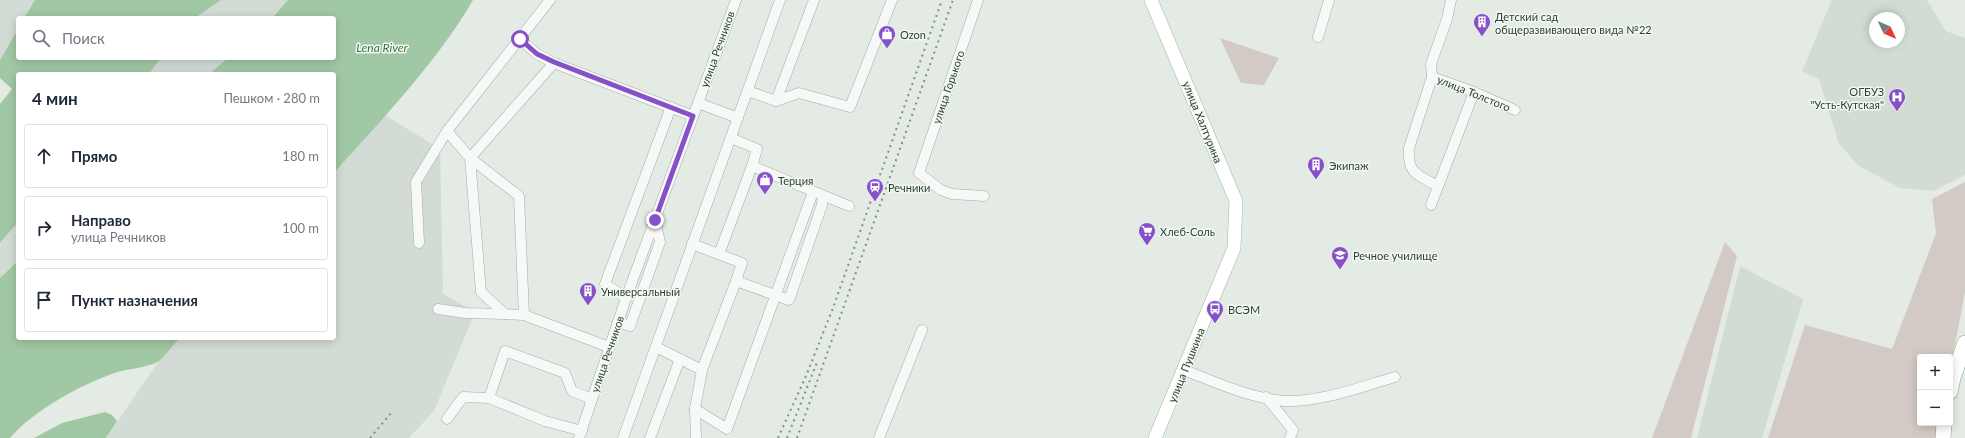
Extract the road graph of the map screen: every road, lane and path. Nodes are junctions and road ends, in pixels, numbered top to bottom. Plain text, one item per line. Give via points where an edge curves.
1 (550, 0) edge
2 (736, 0) edge
3 (780, 0) edge
4 (814, 0) edge
5 (892, 0) edge
6 (978, 0) edge
7 (1151, 0) edge
8 (1329, 0) edge
9 (1451, 0) edge
10 (1318, 36) dead end
11 (520, 39) junction
12 (554, 62) junction
13 (1432, 77) junction
14 (748, 91) junction
15 (1474, 92) junction
16 (776, 101) junction
17 (698, 103) junction
18 (672, 107) junction
19 (1515, 110) dead end
20 (693, 116) junction
21 (738, 118) junction
22 (447, 131) junction
23 (731, 138) junction
24 (470, 158) junction
25 (752, 166) junction
26 (1438, 186) junction
27 (813, 192) junction
28 (823, 196) junction
29 (984, 196) dead end
30 (1431, 205) dead end
31 (849, 206) dead end
32 (655, 220) junction
33 (419, 243) dead end
34 (692, 244) junction
35 (1234, 248) joint
36 (719, 254) junction
37 (736, 281) junction
38 (775, 296) junction
39 (626, 298) junction
40 (438, 309) dead end
41 (505, 314) junction
42 (524, 315) junction
43 (618, 322) junction
44 (922, 330) dead end
45 (1965, 343) edge
46 (609, 346) junction
47 (656, 347) junction
48 (680, 359) junction
49 (702, 370) junction
50 (1184, 370) junction
51 (1395, 377) dead end
52 (1950, 390) edge
53 (1266, 397) junction
54 (489, 398) junction
55 (592, 399) junction
56 (695, 409) junction
57 (447, 420) dead end
58 (1944, 426) edge
59 (580, 434) edge
60 (623, 438) edge
61 (650, 438) edge
62 (696, 438) edge
63 (879, 438) edge
64 (1155, 438) edge
65 (1290, 438) edge
66 (1942, 438) edge

1 - 11 street
2 - 17 street, улица Речников
3 - 14 street
4 - 16 street
5 - 16 street via 850,107 799,93
6 - 29 street, улица Горького via 919,174 941,190 952,194
7 - 35 main road, улица Халтурина via 1236,202
8 - 10 street
9 - 13 street, улица Толстого via 1431,64
11 - 12 street via 537,54
11 - 22 street
12 - 18 street
12 - 24 street
13 - 15 street, улица Толстого
13 - 26 street, улица Толстого via 1408,148 1408,161 1413,173
14 - 16 street
14 - 21 street
15 - 19 street, улица Толстого
15 - 26 street
17 - 20 street, улица Речников
17 - 21 street
18 - 20 street
18 - 39 street via 605,284
20 - 32 street, улица Речников
21 - 23 street
22 - 24 street
22 - 33 street via 416,182
23 - 25 street via 757,149
23 - 34 street
24 - 41 street via 481,292
24 - 42 street via 519,196
25 - 27 street
25 - 36 street
26 - 30 street
27 - 28 street
27 - 38 street
28 - 31 street
28 - 38 street via 789,300
32 - 39 street, улица Речников
32 - 43 street via 660,242 658,249 630,326
34 - 36 street
34 - 47 street
35 - 50 main road, улица Пушкина
36 - 37 street via 742,263
37 - 38 street
37 - 49 street
38 - 56 street via 727,429
39 - 43 street, улица Речников
40 - 41 street
41 - 42 street
42 - 46 street
43 - 46 street, улица Речников
44 - 63 street
45 - 52 highway
46 - 55 street, улица Речников
47 - 48 street
47 - 60 street
48 - 49 street
48 - 61 street
49 - 56 street
50 - 53 street via 1240,392
50 - 64 main road, улица Пушкина
51 - 53 street via 1324,397 1285,401
53 - 65 street via 1293,430
54 - 55 street via 505,351 565,372 572,391
54 - 57 street via 463,397
54 - 59 street
55 - 59 street, улица Речников
56 - 62 street
58 - 66 highway

